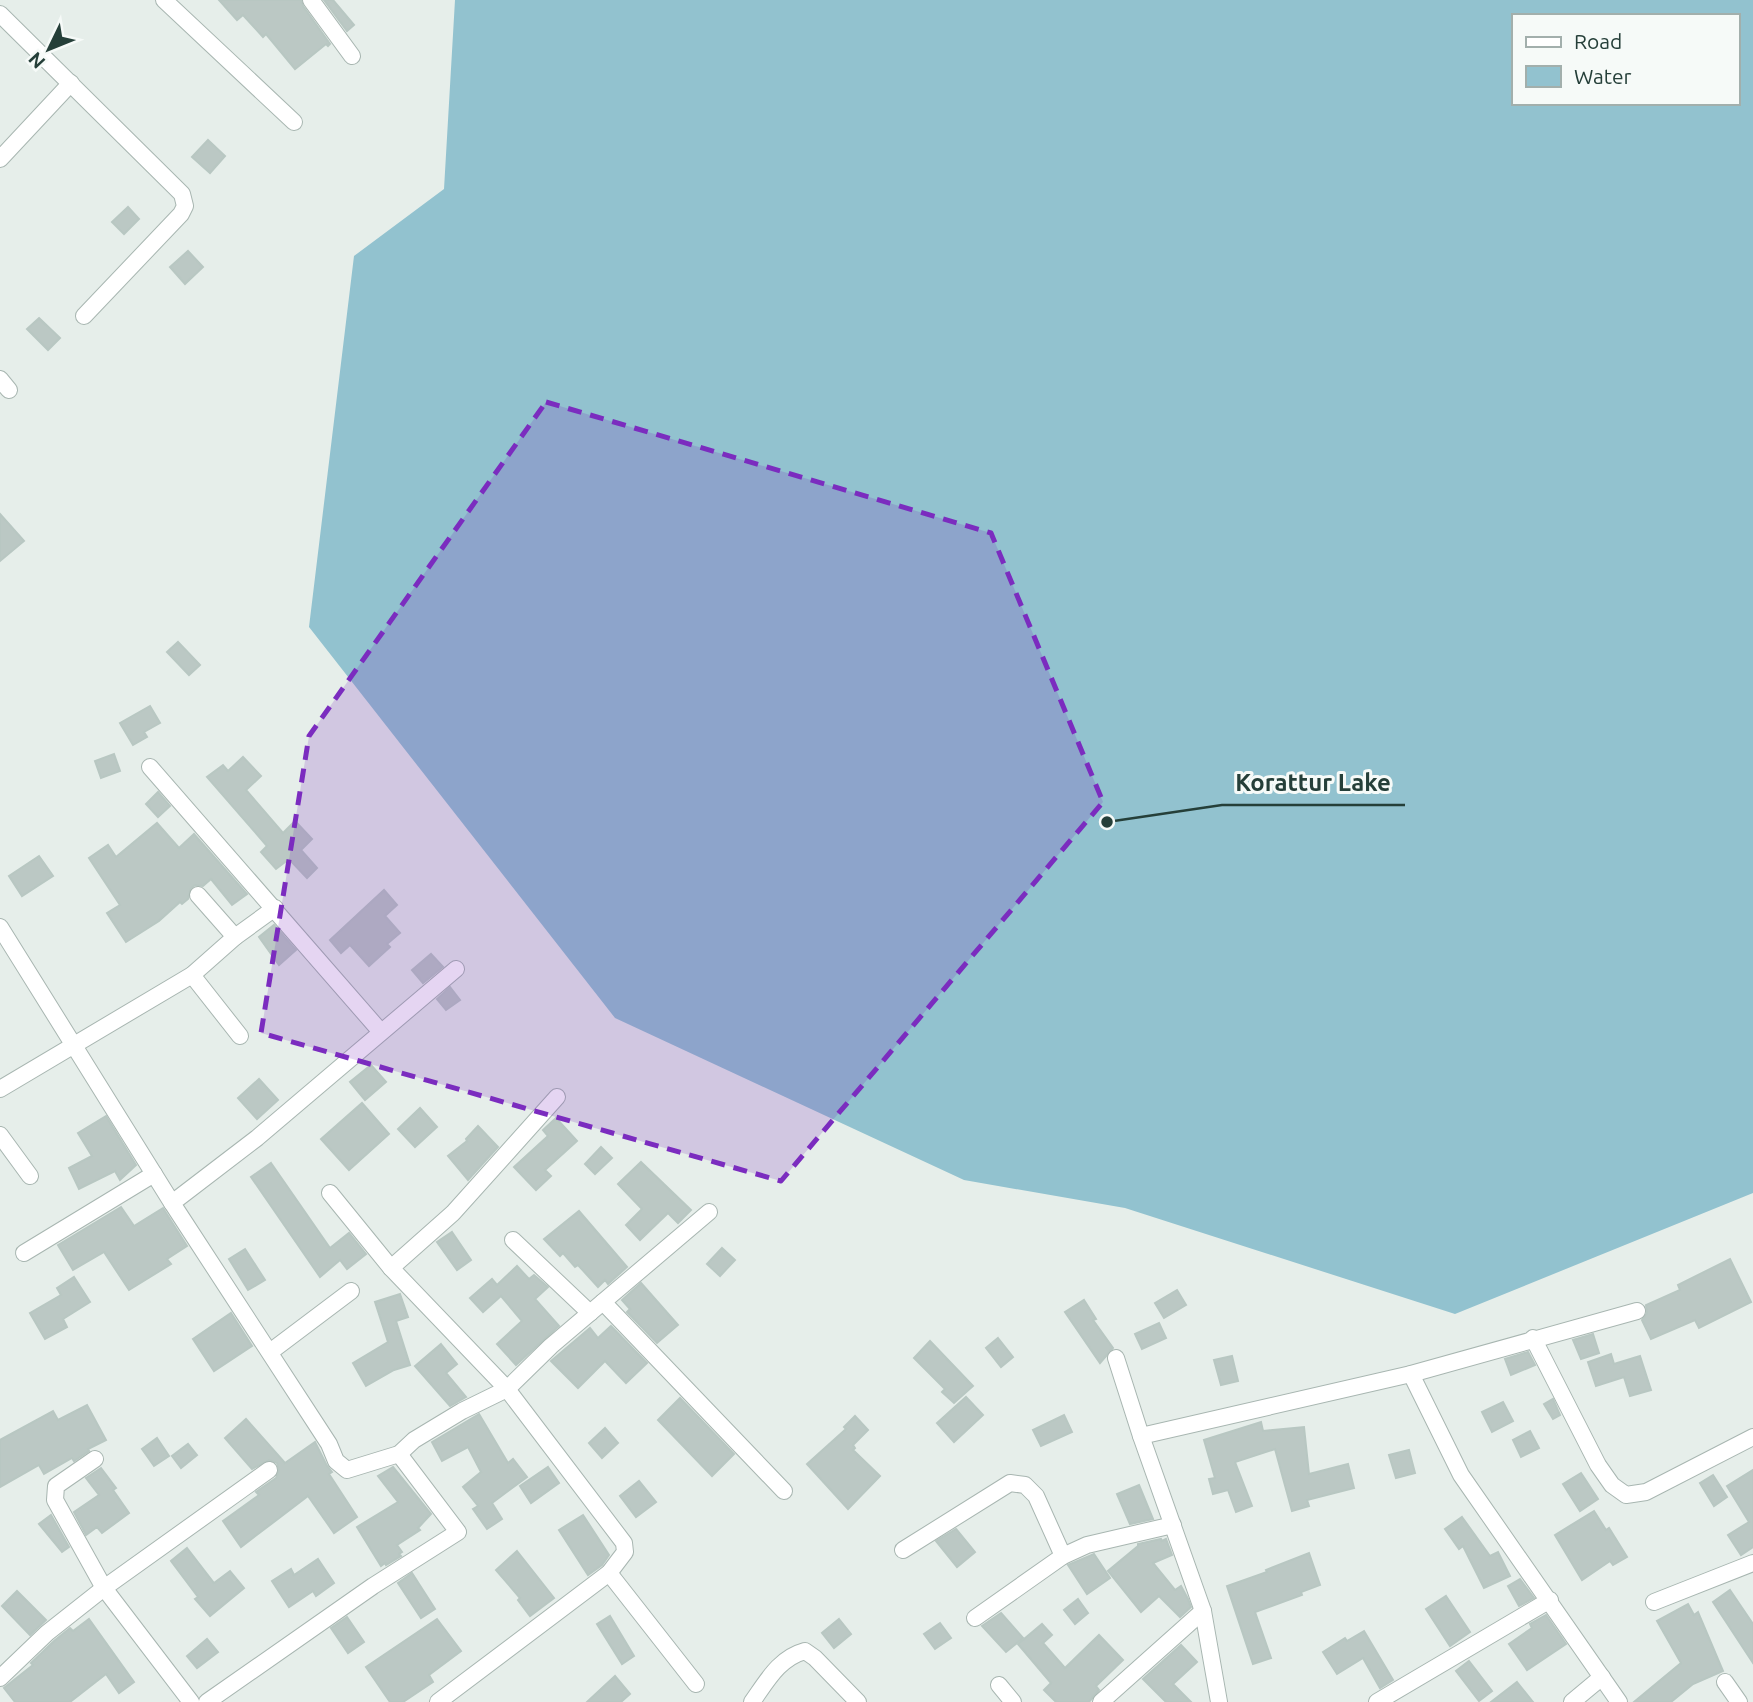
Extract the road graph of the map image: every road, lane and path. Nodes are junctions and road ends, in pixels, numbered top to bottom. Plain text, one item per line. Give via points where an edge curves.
1 (164, 0) edge
2 (311, 0) edge
3 (0, 14) edge
4 (352, 55) dead end
5 (71, 83) junction
6 (294, 122) dead end
7 (0, 159) edge
8 (84, 316) dead end
9 (150, 766) dead end
10 (198, 895) dead end
11 (275, 908) junction
12 (0, 927) edge
13 (235, 937) junction
14 (456, 969) dead end
15 (192, 975) junction
16 (381, 1032) junction
17 (240, 1035) dead end
18 (75, 1045) junction
19 (0, 1089) edge
20 (557, 1097) dead end
21 (0, 1135) edge
22 (154, 1174) junction
23 (30, 1176) dead end
24 (330, 1193) dead end
25 (172, 1203) junction
26 (709, 1212) dead end
27 (513, 1240) dead end
28 (24, 1253) dead end
29 (391, 1268) junction
30 (351, 1292) dead end
31 (604, 1302) junction
32 (1637, 1311) dead end
33 (590, 1313) junction
34 (1533, 1338) junction
35 (270, 1352) junction
36 (1116, 1357) dead end
37 (1411, 1374) junction
38 (507, 1389) junction
39 (1141, 1436) junction
40 (1753, 1437) edge
41 (399, 1454) junction
42 (96, 1459) dead end
43 (269, 1470) dead end
44 (784, 1491) dead end
45 (1173, 1525) junction
46 (903, 1550) dead end
47 (1063, 1556) junction
48 (1753, 1563) edge
49 (610, 1573) junction
50 (104, 1588) junction
51 (1550, 1600) junction
52 (1654, 1602) dead end
53 (1203, 1611) junction
54 (975, 1618) dead end
55 (1602, 1677) junction
56 (0, 1678) edge
57 (1725, 1682) dead end
58 (696, 1685) dead end
59 (999, 1685) dead end
60 (191, 1702) edge
61 (207, 1702) edge
62 (438, 1702) edge
63 (752, 1702) edge
64 (858, 1702) edge
65 (1013, 1702) edge
66 (1101, 1702) edge
67 (1219, 1702) edge
68 (1377, 1702) edge
69 (1572, 1702) edge
70 (1619, 1702) edge
71 (1739, 1702) edge

1 - 6 street
2 - 4 street
3 - 5 street
5 - 7 street
5 - 8 street via 182,194 185,206
9 - 11 street
10 - 13 street
11 - 13 street
11 - 16 street
12 - 18 street
13 - 15 street
14 - 16 street
15 - 17 street
15 - 18 street
16 - 25 street via 257,1138
18 - 19 street
18 - 22 street
20 - 29 street via 453,1213
21 - 23 street
22 - 25 street
22 - 28 street
24 - 29 street
25 - 35 street
26 - 31 street
27 - 33 street
29 - 38 street
30 - 35 street
31 - 33 street
31 - 44 street
32 - 34 street
33 - 38 street
34 - 37 street
34 - 40 street via 1598,1465 1626,1495 1646,1492
35 - 41 street via 336,1461 347,1469
36 - 39 street
37 - 39 street
37 - 51 street via 1461,1475
38 - 41 street via 462,1411
38 - 49 street via 624,1543 625,1552
39 - 45 street
41 - 61 street via 458,1532
42 - 50 street via 56,1486 55,1500
43 - 50 street
45 - 47 street via 1087,1545
45 - 53 street
46 - 47 street via 1010,1483 1025,1485 1036,1496
47 - 54 street
48 - 52 street
49 - 58 street
49 - 62 street
50 - 56 street
50 - 60 street
51 - 55 street
51 - 68 street
53 - 66 street
53 - 67 street
55 - 69 street
55 - 70 street
57 - 71 street
59 - 65 street
63 - 64 street via 781,1662 805,1651

